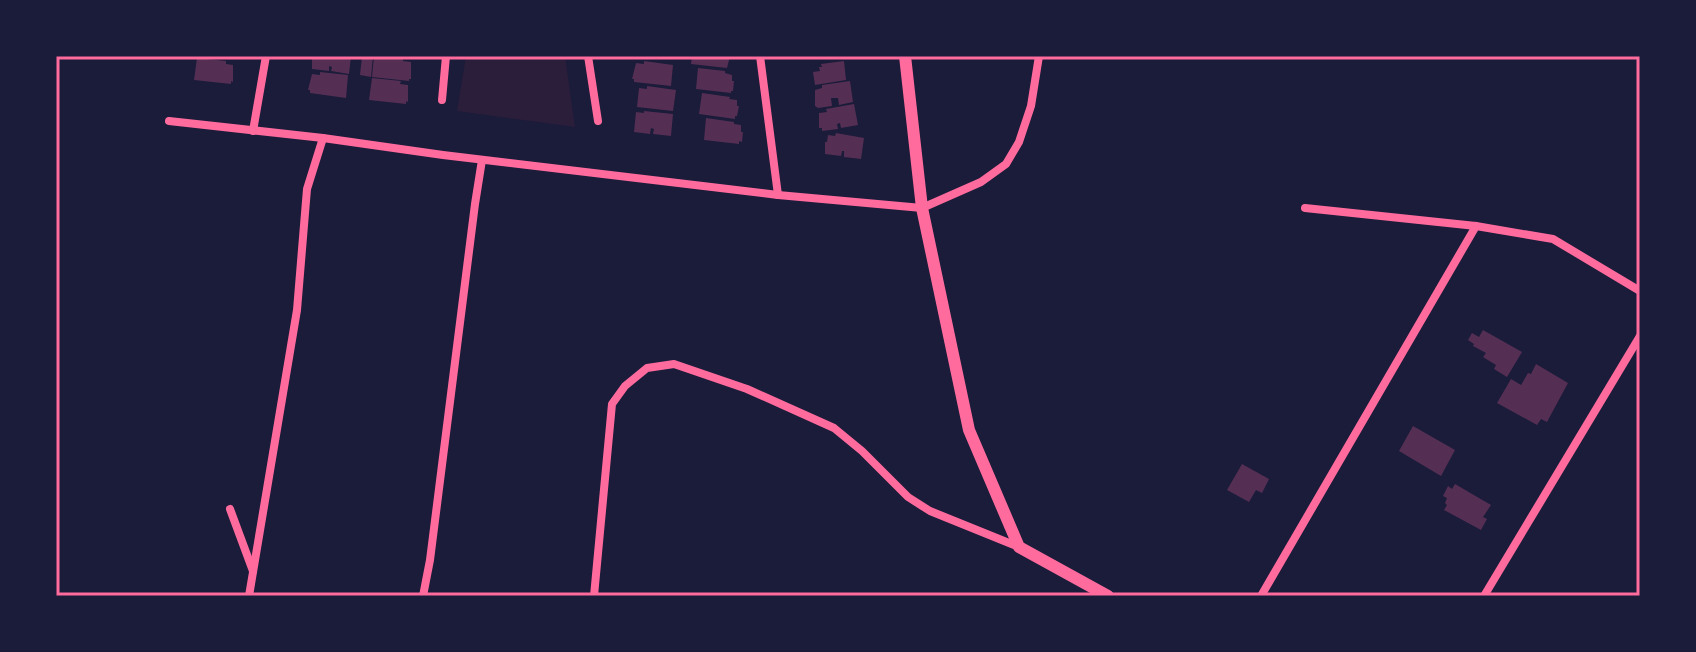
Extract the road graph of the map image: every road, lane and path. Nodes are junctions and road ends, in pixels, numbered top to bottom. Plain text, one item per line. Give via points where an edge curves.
1 (266, 56) edge
2 (446, 56) edge
3 (588, 56) edge
4 (760, 56) edge
5 (905, 56) edge
6 (1039, 56) edge
7 (442, 100) dead end
8 (169, 121) dead end
9 (598, 121) dead end
10 (253, 131) junction
11 (323, 138) junction
12 (482, 160) junction
13 (778, 195) junction
14 (922, 208) junction
15 (1305, 208) dead end
16 (1476, 226) junction
17 (1640, 291) edge
18 (1640, 336) edge
19 (230, 509) dead end
20 (1019, 547) junction
21 (254, 572) junction
22 (249, 596) edge
23 (423, 596) edge
24 (594, 596) edge
25 (1108, 596) edge
26 (1261, 596) edge
27 (1484, 596) edge

1 - 10 street
2 - 7 street
3 - 9 street
4 - 13 street
5 - 14 street
6 - 14 street via 1031,106 1006,164 981,182
8 - 10 street
10 - 11 street
11 - 12 street
11 - 21 street via 307,189 297,310
12 - 13 street
12 - 23 street
13 - 14 street
14 - 20 street via 969,430
15 - 16 street
16 - 17 street via 1553,239
16 - 26 street
18 - 27 street
19 - 21 street
20 - 24 street via 908,497 834,428 674,364 647,368 612,404
20 - 25 street
21 - 22 street

